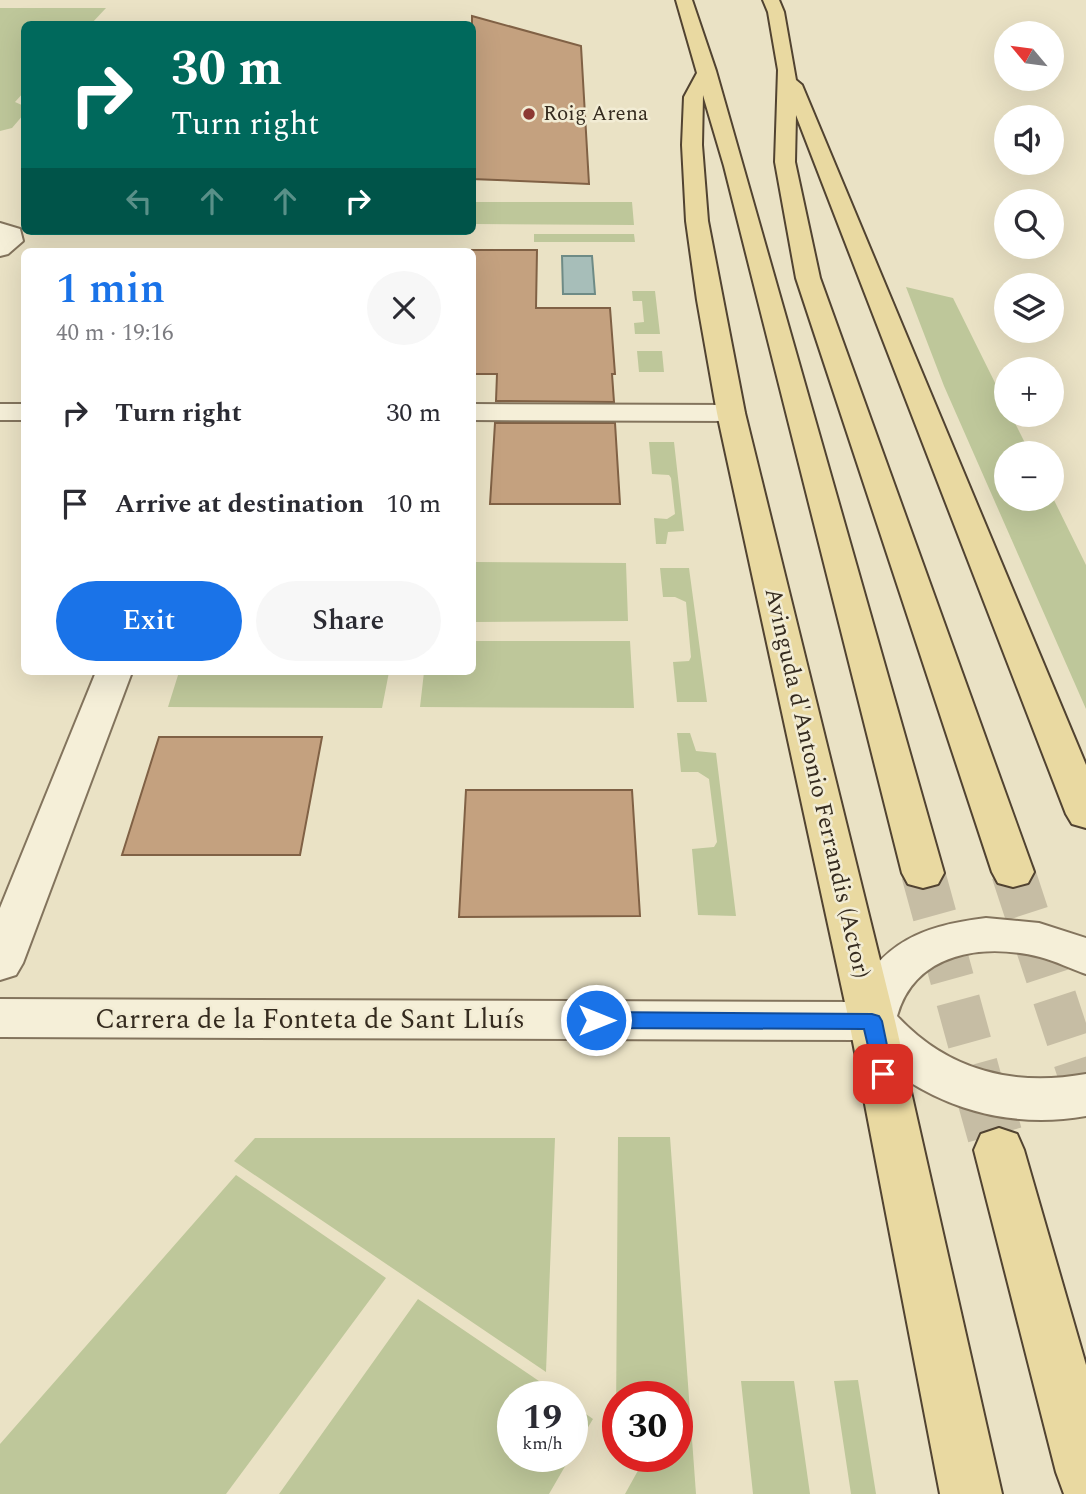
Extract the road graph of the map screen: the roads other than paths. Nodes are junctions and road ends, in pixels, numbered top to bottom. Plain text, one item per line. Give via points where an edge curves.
1 (771, 0) edge
2 (681, 1) edge
3 (787, 70) junction
4 (707, 71) junction
5 (0, 412) edge
6 (21, 412) edge
7 (476, 412) edge
8 (731, 413) junction
9 (113, 675) edge
10 (1083, 797) edge
11 (923, 873) tunnel mouth
12 (1013, 873) tunnel mouth
13 (1086, 957) edge
14 (0, 963) edge
15 (0, 1018) edge
16 (872, 1021) junction
17 (1086, 1095) edge
18 (999, 1150) tunnel mouth
19 (1086, 1472) edge
20 (971, 1494) edge

1 - 3 main road
2 - 4 main road
3 - 10 main road
3 - 12 main road via 785,162 808,278
4 - 8 main road, Avinguda d'Antonio Ferrandis (Actor) via 693,97 692,157 697,221
4 - 11 main road
5 - 6 street
7 - 8 street
8 - 16 main road, Avinguda d'Antonio Ferrandis (Actor)
9 - 14 street
13 - 16 street via 1044,942 1008,936 975,936 943,943 894,972 879,995
15 - 16 street, Carrera de la Fonteta de Sant Lluís
16 - 17 street via 899,1050 936,1074 978,1091 1023,1100
16 - 20 main road, Avinguda d'Antonio Ferrandis (Actor)
18 - 19 main road

